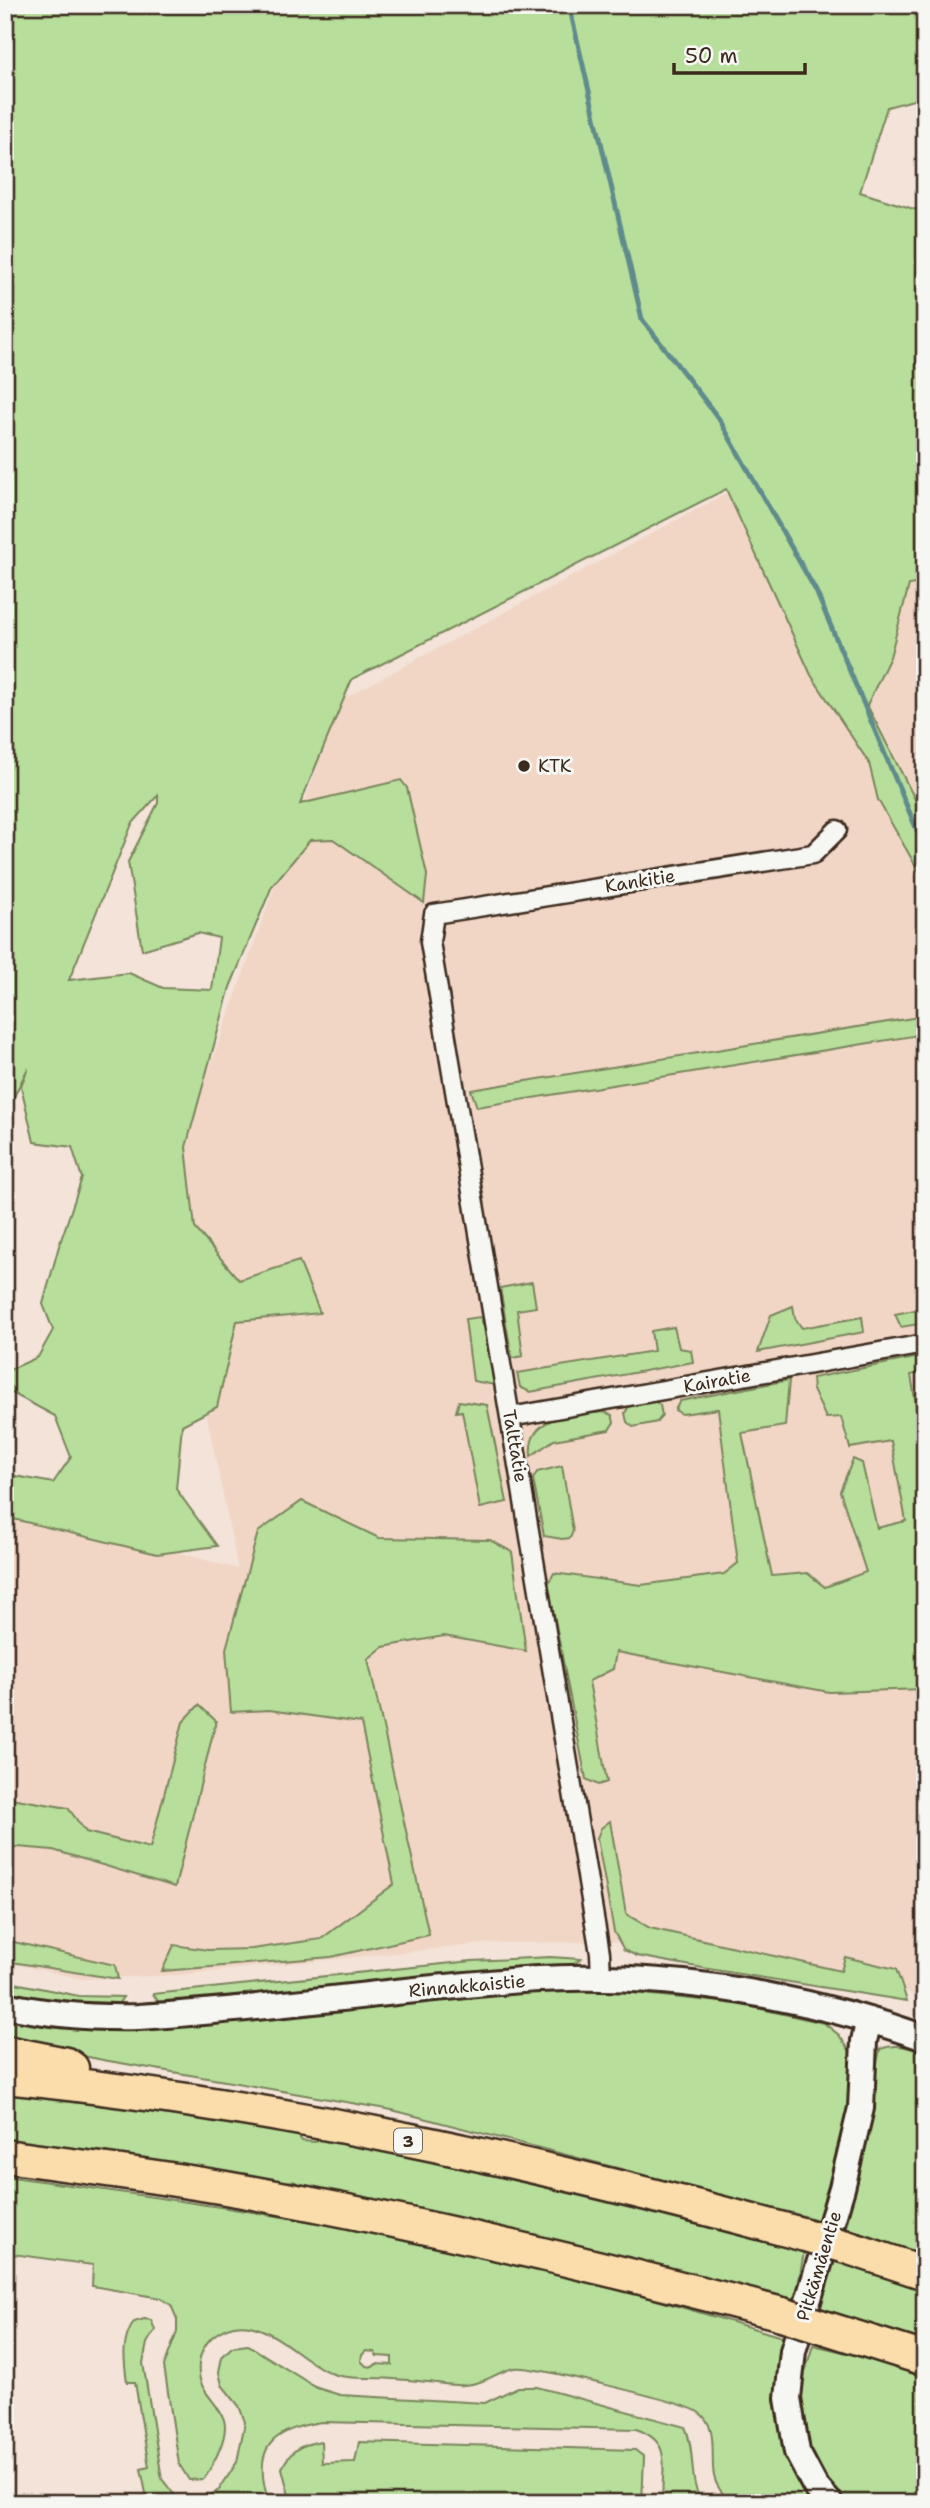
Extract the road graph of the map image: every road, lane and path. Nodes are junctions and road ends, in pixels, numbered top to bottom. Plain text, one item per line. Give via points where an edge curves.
1 (837, 830) dead end
2 (434, 914) joint
3 (925, 1344) edge
4 (510, 1418) junction
5 (601, 1978) junction
6 (5, 2005) edge
7 (869, 2020) junction
8 (925, 2038) edge
9 (5, 2052) edge
10 (5, 2077) edge
11 (107, 2087) junction
12 (5, 2155) edge
13 (925, 2273) edge
14 (925, 2359) edge
15 (830, 2503) edge

1 - 2 street, Kankitie via 813,854
2 - 4 street, Talttatie via 430,942
3 - 4 street, Kairatie
4 - 5 street, Talttatie
5 - 6 street, Rinnakkaistie via 494,1982 138,2017 62,2015
5 - 7 street, Rinnakkaistie via 742,1992
7 - 8 street, Rinnakkaistie
7 - 15 street, Pitkämäentie via 861,2108 793,2350 788,2398 797,2452
9 - 11 highway via 66,2064
10 - 11 highway, 3
11 - 13 highway, 3, bridge via 521,2163 805,2235
12 - 14 highway, bridge via 220,2187 463,2236 652,2279

